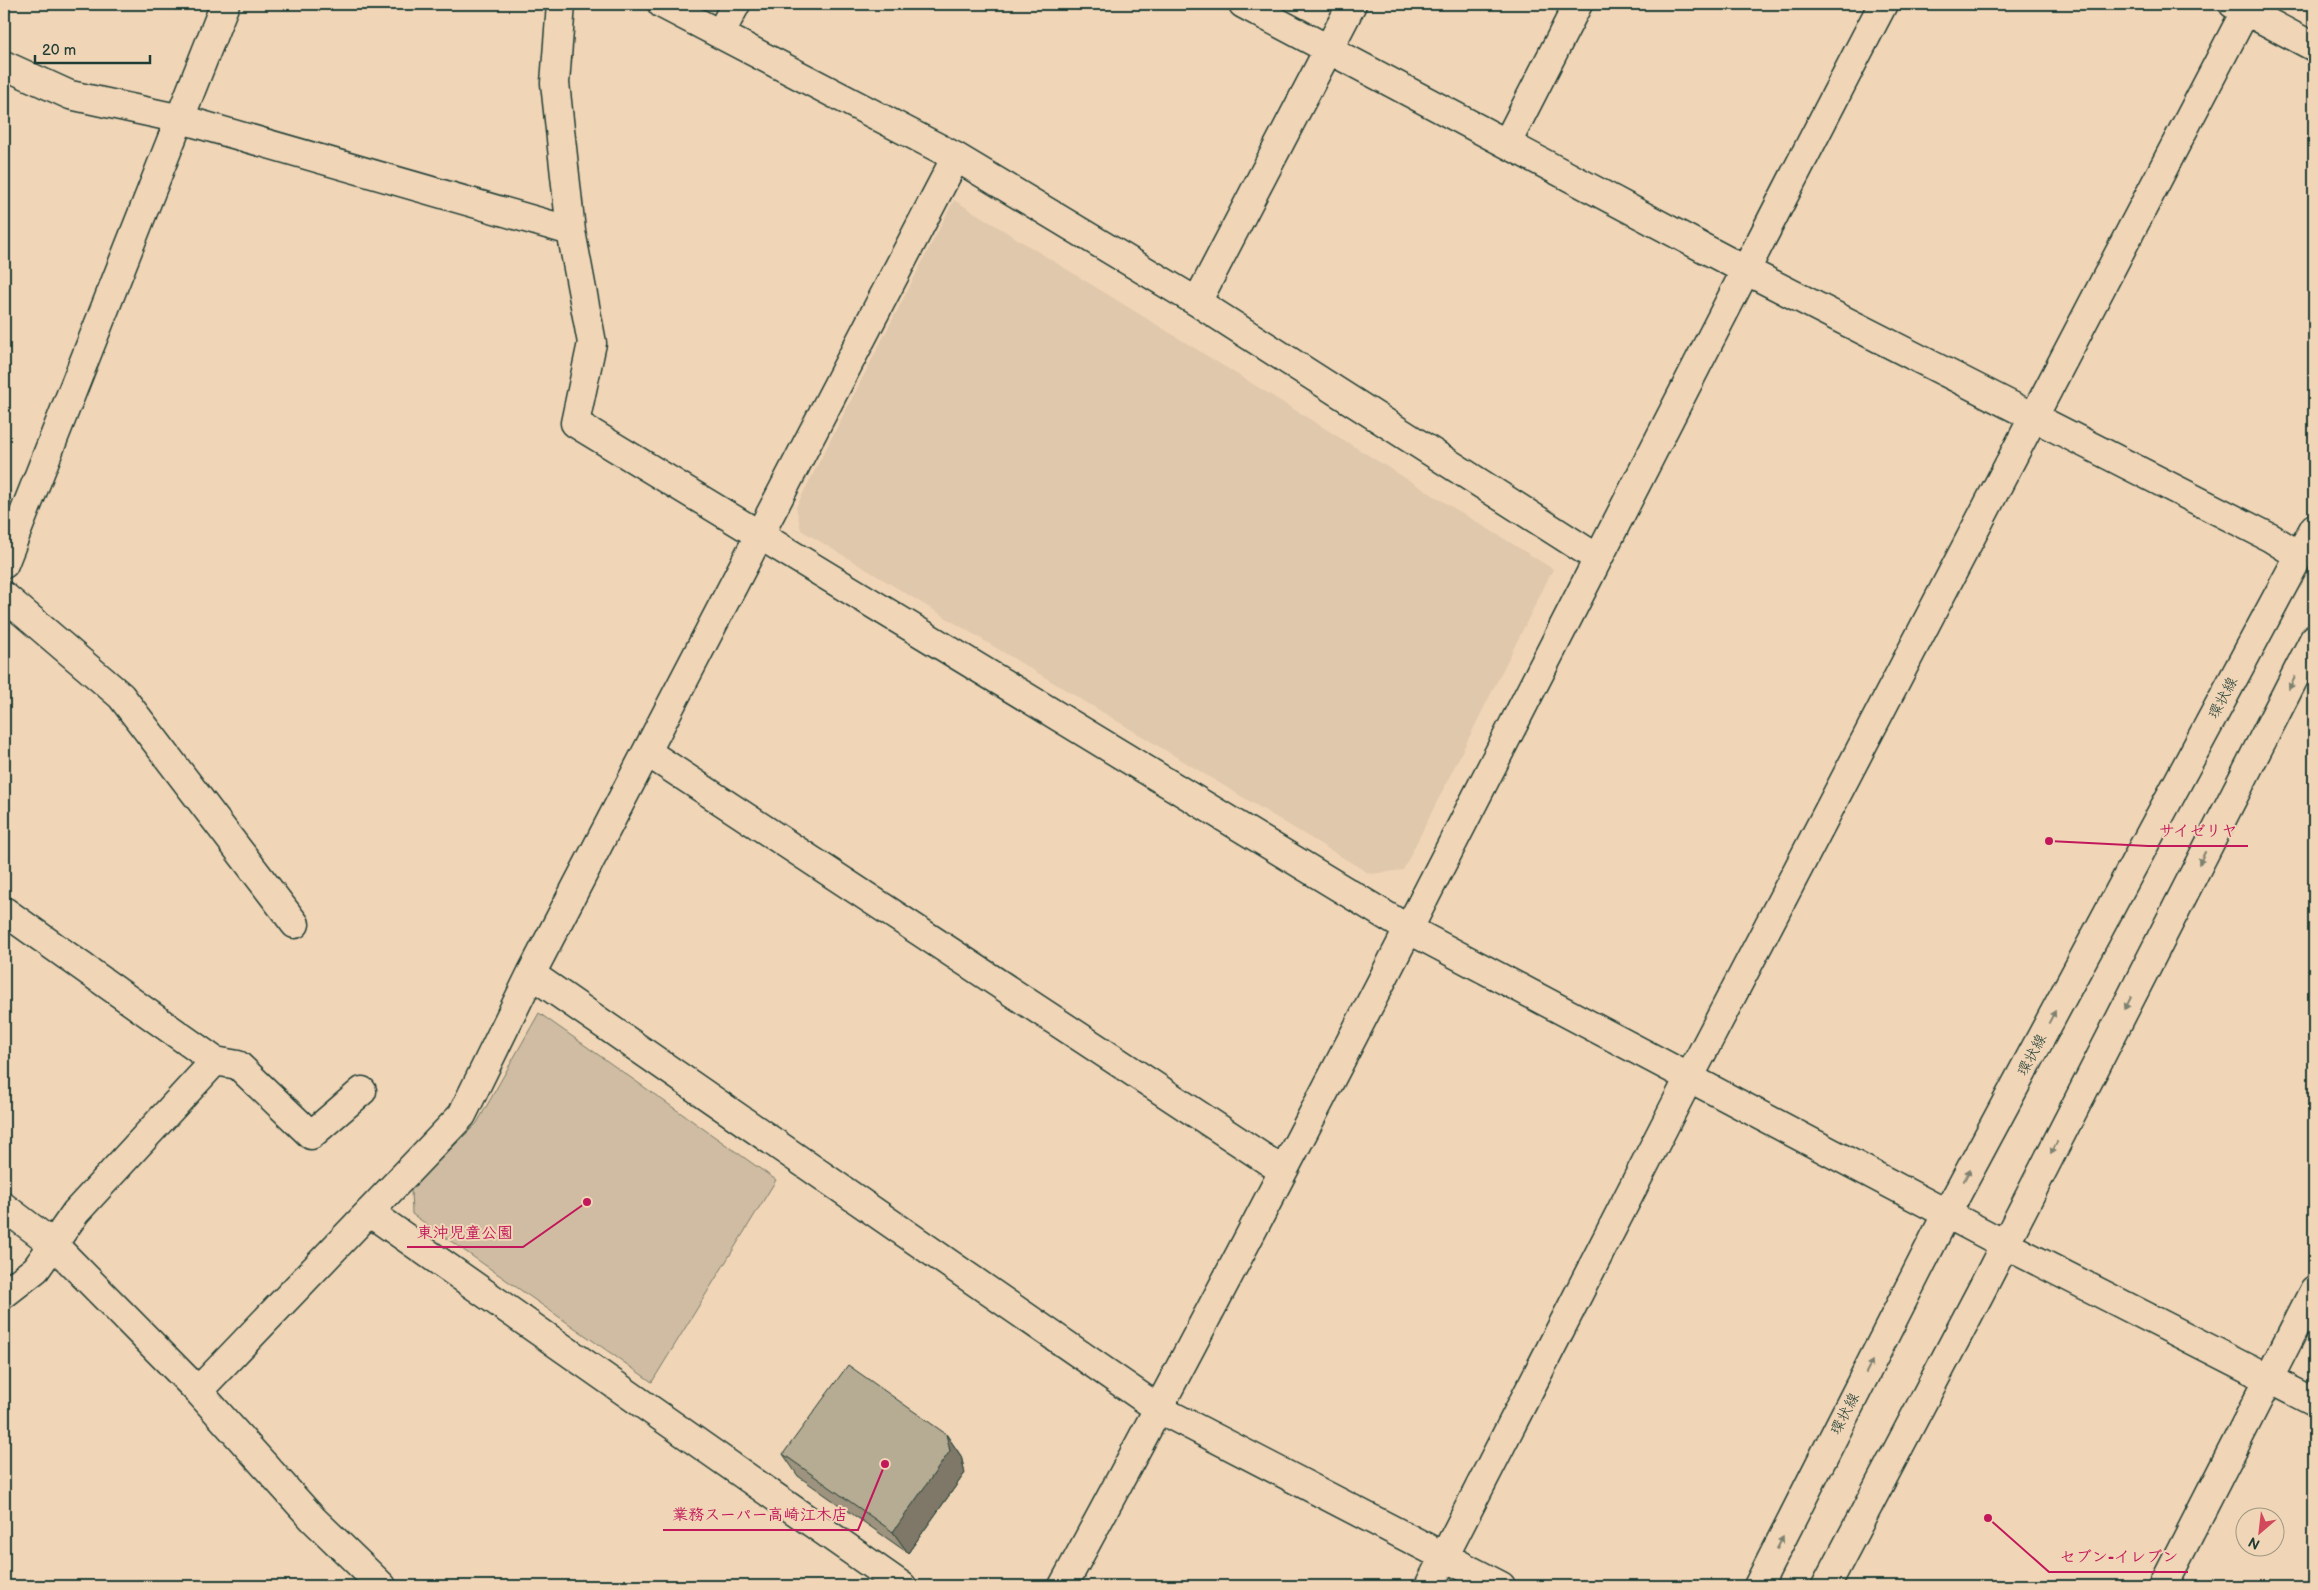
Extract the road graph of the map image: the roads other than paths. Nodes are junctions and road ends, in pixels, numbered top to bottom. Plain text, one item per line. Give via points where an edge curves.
1 (225, 4) edge
2 (561, 4) edge
3 (662, 4) edge
4 (736, 4) edge
5 (1243, 4) edge
6 (1352, 4) edge
7 (1578, 4) edge
8 (1883, 4) edge
9 (2242, 6) edge
10 (720, 34) junction
11 (2314, 47) edge
12 (1328, 49) junction
13 (4, 64) edge
14 (181, 119) junction
15 (1507, 143) junction
16 (956, 157) junction
17 (571, 231) junction
18 (1745, 270) junction
19 (1197, 302) junction
20 (2034, 417) junction
21 (2314, 528) edge
22 (758, 536) junction
23 (2300, 556) junction
24 (1597, 558) junction
25 (4, 564) edge
26 (4, 596) edge
27 (2314, 639) edge
28 (647, 752) junction
29 (4, 911) edge
30 (295, 924) dead end
31 (1408, 929) junction
32 (531, 974) junction
33 (215, 1061) junction
34 (1689, 1078) junction
35 (362, 1091) dead end
36 (1282, 1170) junction
37 (4, 1207) edge
38 (369, 1212) junction
39 (1947, 1213) junction
40 (53, 1244) junction
41 (2004, 1244) junction
42 (2314, 1290) edge
43 (4, 1294) edge
44 (2269, 1378) junction
45 (198, 1391) junction
46 (2314, 1402) edge
47 (1159, 1409) junction
48 (1445, 1556) junction
49 (382, 1586) edge
50 (902, 1586) edge
51 (1063, 1586) edge
52 (1429, 1586) edge
53 (1501, 1586) edge
54 (1758, 1586) edge
55 (1826, 1586) edge
56 (2163, 1586) edge

1 - 14 street
2 - 17 street via 555,83
3 - 10 street
4 - 10 street
5 - 12 street
6 - 12 street
7 - 15 street
8 - 18 street
9 - 11 street
9 - 20 street
10 - 16 street
12 - 15 street
12 - 19 street
13 - 14 street via 70,94
14 - 17 street
14 - 25 street
15 - 18 street
16 - 19 street
16 - 22 street
17 - 22 street via 592,343 575,423
18 - 20 street
18 - 24 street
19 - 24 street
20 - 23 street via 2271,538
20 - 34 street
21 - 23 street, 環状線
22 - 28 street
22 - 31 street
39 -> 23 street, 環状線
24 - 31 street
26 - 30 street via 121,696
27 -> 41 street
28 - 32 street
28 - 36 street
29 - 33 street
31 - 34 street
31 - 36 street
32 - 38 street via 462,1115
32 - 47 street
33 - 35 street via 238,1065 311,1135
33 - 40 street via 76,1212
34 - 39 street
34 - 48 street
36 - 47 street
37 - 40 street
38 - 45 street
38 - 50 street
39 - 41 street
54 -> 39 street, 環状線
40 - 43 street via 36,1269
40 - 45 street
41 - 44 street
41 - 55 street
42 - 44 street
44 - 46 street
44 - 56 street
45 - 49 street via 313,1519
47 - 48 street
47 - 51 street
48 - 52 street
48 - 53 street

